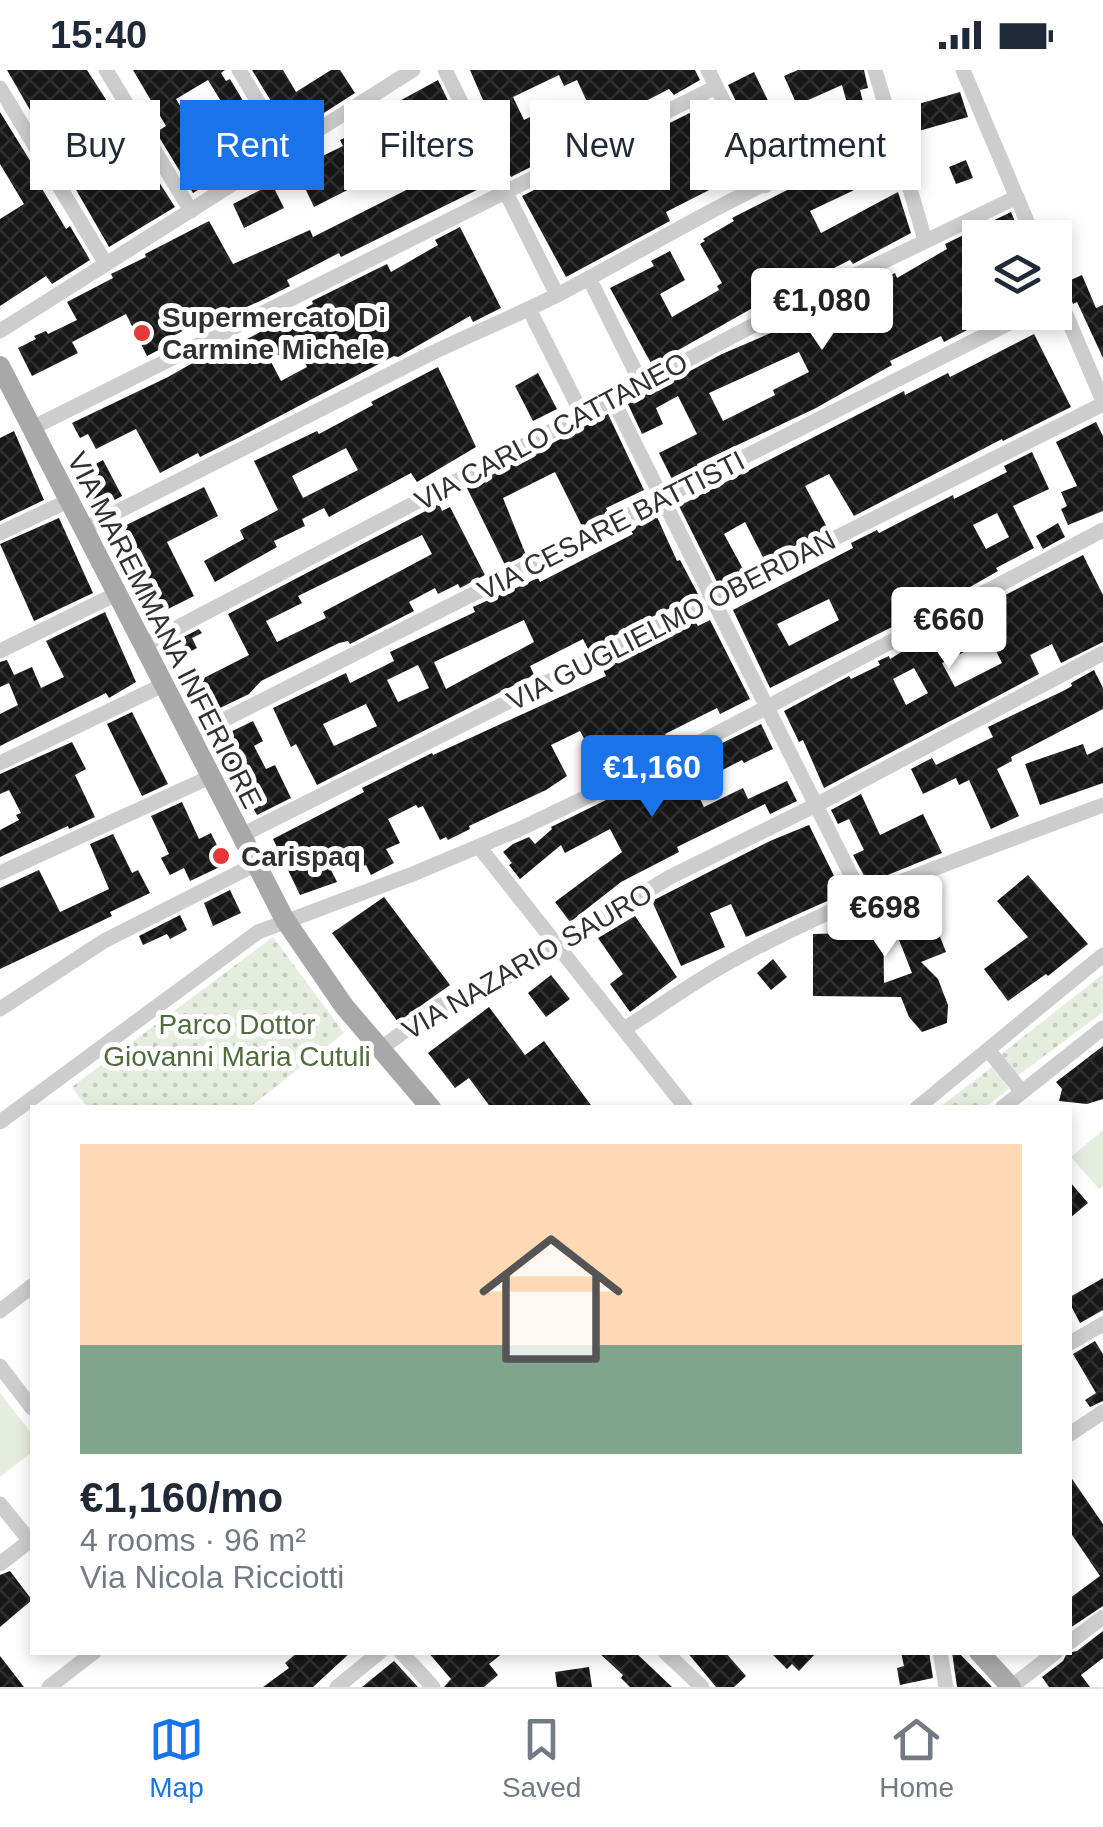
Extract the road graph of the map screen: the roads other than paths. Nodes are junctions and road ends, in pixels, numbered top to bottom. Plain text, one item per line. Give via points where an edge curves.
1 (106, 70) edge
2 (240, 70) edge
3 (414, 70) edge
4 (445, 70) edge
5 (708, 70) edge
6 (875, 70) edge
7 (963, 70) edge
8 (716, 87) junction
9 (0, 88) edge
10 (258, 100) edge
11 (460, 100) edge
12 (722, 100) edge
13 (884, 100) edge
14 (324, 127) edge
15 (510, 187) edge
16 (224, 190) edge
17 (504, 190) joint
18 (757, 190) edge
19 (910, 190) edge
20 (1017, 197) junction
21 (191, 211) junction
22 (1027, 220) edge
23 (925, 240) junction
24 (106, 264) junction
25 (589, 278) junction
26 (557, 295) junction
27 (529, 309) junction
28 (996, 330) edge
29 (1071, 330) edge
30 (0, 332) edge
31 (0, 366) edge
32 (641, 383) junction
33 (612, 398) junction
34 (1103, 402) edge
35 (582, 414) junction
36 (32, 428) junction
37 (663, 499) junction
38 (68, 500) junction
39 (82, 529) junction
40 (1103, 530) edge
41 (0, 534) edge
42 (116, 594) junction
43 (714, 599) junction
44 (142, 646) junction
45 (0, 651) edge
46 (1103, 653) edge
47 (163, 685) junction
48 (769, 705) junction
49 (190, 737) junction
50 (0, 763) edge
51 (210, 776) junction
52 (818, 804) junction
53 (1103, 805) edge
54 (240, 836) junction
55 (480, 848) junction
56 (254, 865) junction
57 (0, 873) edge
58 (862, 897) junction
59 (285, 920) junction
60 (559, 947) junction
61 (1103, 955) edge
62 (0, 1009) edge
63 (1103, 1028) edge
64 (624, 1029) junction
65 (380, 1050) junction
66 (989, 1051) junction
67 (1022, 1092) junction
68 (428, 1105) edge
69 (684, 1105) edge
70 (922, 1105) edge
71 (1006, 1105) edge
72 (0, 1122) edge
73 (30, 1288) edge
74 (0, 1312) edge
75 (1103, 1324) edge
76 (1072, 1343) edge
77 (0, 1366) edge
78 (30, 1405) edge
79 (1103, 1412) edge
80 (1072, 1433) edge
81 (0, 1504) edge
82 (30, 1539) edge
83 (30, 1541) edge
84 (0, 1564) edge
85 (1103, 1617) edge
86 (1072, 1640) edge
87 (90, 1655) edge
88 (376, 1655) edge
89 (405, 1655) edge
90 (669, 1655) edge
91 (941, 1655) edge
92 (982, 1655) edge
93 (1052, 1655) edge
94 (49, 1687) edge
95 (337, 1687) edge
96 (433, 1687) edge
97 (702, 1687) edge
98 (946, 1687) edge
99 (1011, 1687) edge

1 - 21 street
2 - 10 street
3 - 14 street
4 - 11 street
5 - 8 street
6 - 13 street
7 - 20 street
8 - 12 street
8 - 15 street
9 - 24 street
16 - 21 street
17 - 26 street
17 - 36 street
18 - 25 street
19 - 23 street
20 - 22 street
20 - 23 street, VIA CARLO CATTANEO
21 - 24 street
23 - 32 street, VIA CARLO CATTANEO
24 - 30 street
25 - 26 street
25 - 32 street
26 - 27 street
27 - 35 street
27 - 39 street
28 - 37 street, VIA CESARE BATTISTI
29 - 34 street
31 - 36 main road, VIA MAREMMANA INFERIORE
32 - 33 street, VIA CARLO CATTANEO
33 - 35 street, VIA CARLO CATTANEO
33 - 37 street
34 - 43 street, VIA GUGLIELMO OBERDAN
35 - 44 street, VIA CARLO CATTANEO
36 - 38 main road, VIA MAREMMANA INFERIORE
37 - 43 street
37 - 49 street, VIA CESARE BATTISTI
38 - 39 main road, VIA MAREMMANA INFERIORE
38 - 41 street
39 - 42 main road, VIA MAREMMANA INFERIORE
40 - 48 street
42 - 44 main road, VIA MAREMMANA INFERIORE
42 - 45 street
43 - 48 street
43 - 54 street, VIA GUGLIELMO OBERDAN
44 - 47 main road, VIA MAREMMANA INFERIORE
46 - 52 street, VIA NAZARIO SAURO
47 - 49 main road, VIA MAREMMANA INFERIORE
47 - 50 street
48 - 52 street
48 - 55 street
49 - 51 main road, VIA MAREMMANA INFERIORE
51 - 54 main road, VIA MAREMMANA INFERIORE
51 - 57 street
52 - 58 street
52 - 60 street, VIA NAZARIO SAURO via 670,877
53 - 58 street
54 - 56 main road, VIA MAREMMANA INFERIORE
55 - 59 street
55 - 60 street
56 - 59 main road, VIA MAREMMANA INFERIORE
56 - 62 street via 94,947
58 - 64 street via 726,964
59 - 65 main road, VIA MAREMMANA INFERIORE
59 - 72 street via 243,941
60 - 64 street
60 - 65 street, VIA NAZARIO SAURO via 482,992 438,1006
61 - 66 street
63 - 67 street
64 - 69 street
65 - 68 main road, VIA MAREMMANA INFERIORE
66 - 67 street
66 - 70 street
67 - 71 street
73 - 74 street
75 - 76 street
77 - 78 street
79 - 80 street
81 - 82 street
83 - 84 street
85 - 86 street
87 - 94 street
88 - 95 street
89 - 96 street
90 - 97 street
91 - 98 street
92 - 99 main road
93 - 99 street

